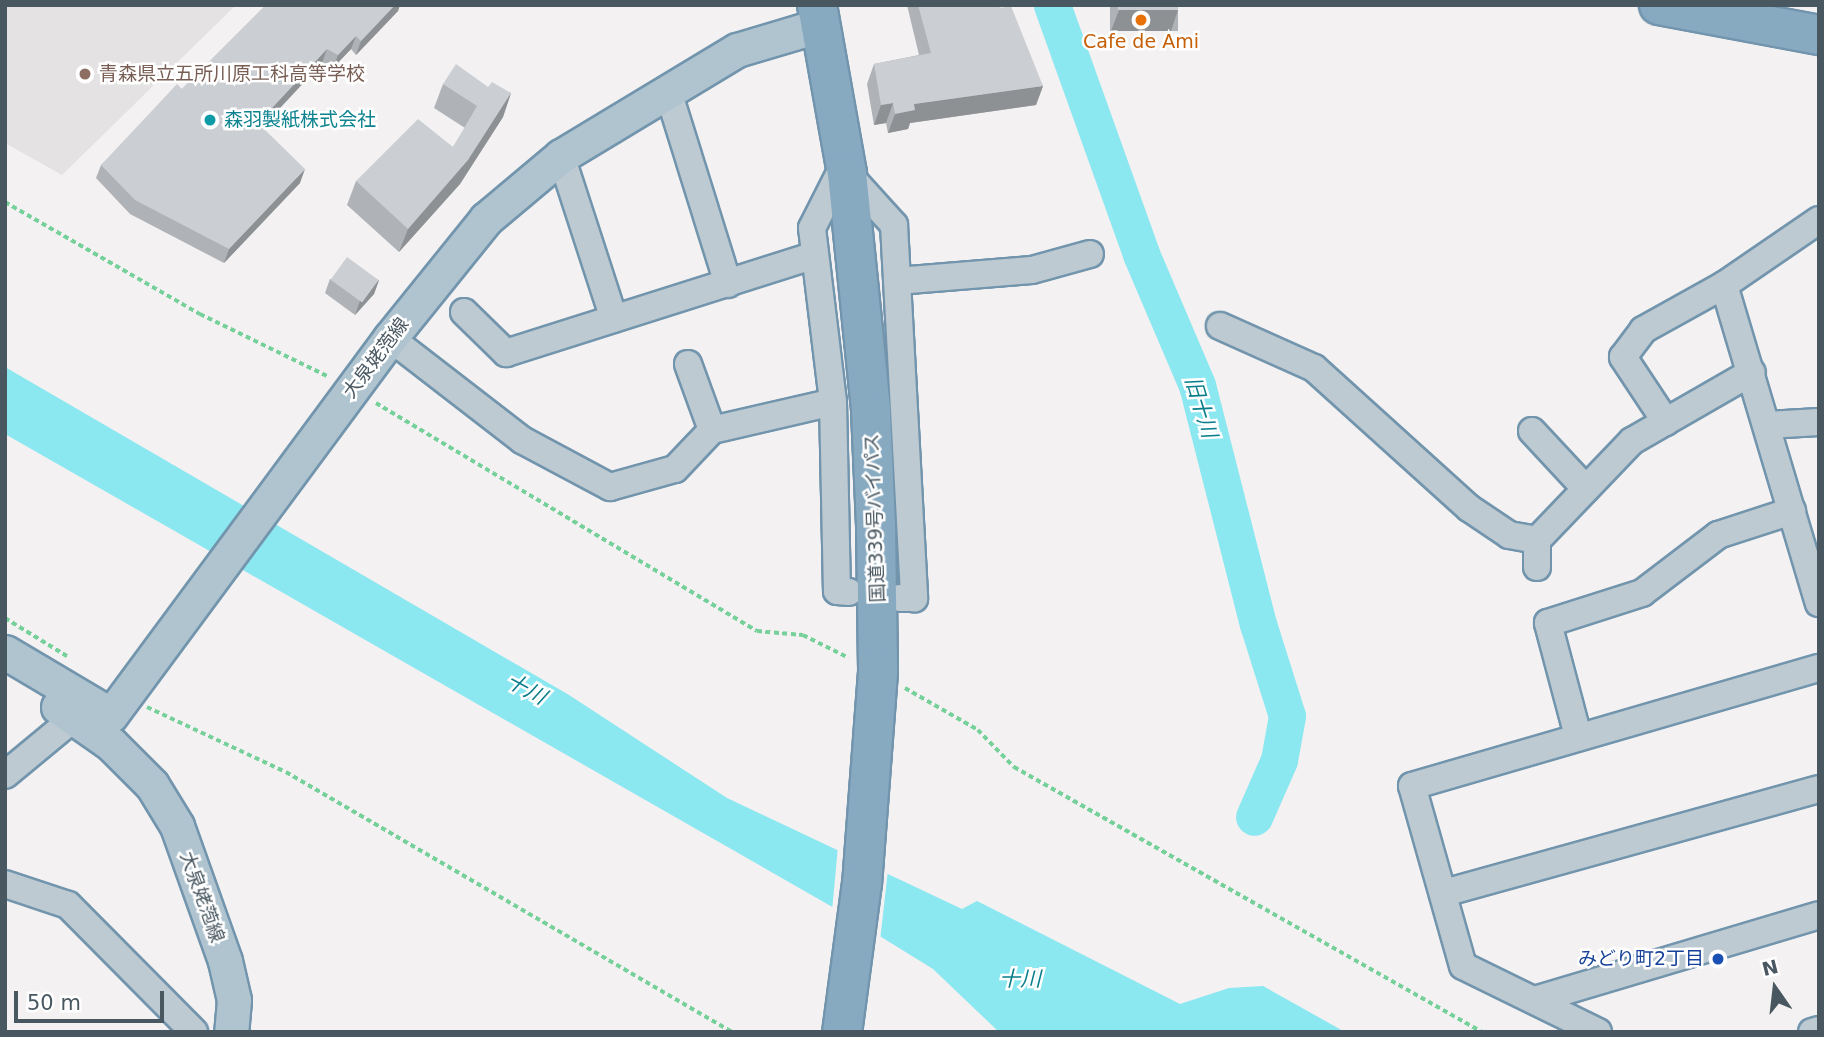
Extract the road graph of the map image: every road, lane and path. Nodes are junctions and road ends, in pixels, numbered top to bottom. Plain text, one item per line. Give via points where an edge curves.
1 (1680, 8) edge
2 (819, 15) edge
3 (1819, 35) edge
4 (668, 91) junction
5 (561, 156) junction
6 (846, 168) junction
7 (5, 202) edge
8 (1819, 220) edge
9 (815, 254) junction
10 (1090, 254) dead end
11 (897, 281) junction
12 (728, 284) junction
13 (1724, 285) junction
14 (464, 312) dead end
15 (614, 319) junction
16 (1220, 326) dead end
17 (390, 338) junction
18 (688, 364) dead end
19 (1752, 372) junction
20 (352, 389) junction
21 (833, 401) junction
22 (1666, 422) junction
23 (1819, 422) edge
24 (1767, 425) junction
25 (712, 430) junction
26 (1532, 431) dead end
27 (1586, 489) junction
28 (1792, 511) junction
29 (1537, 540) junction
30 (1537, 567) dead end
31 (849, 592) dead end
32 (900, 598) dead end
33 (1819, 603) edge
34 (5, 652) edge
35 (1819, 668) edge
36 (5, 675) edge
37 (876, 681) junction
38 (129, 694) junction
39 (74, 718) junction
40 (1578, 736) junction
41 (5, 775) edge
42 (1819, 789) edge
43 (5, 884) edge
44 (1444, 893) junction
45 (1819, 915) edge
46 (1538, 999) junction
47 (1819, 1030) edge
48 (194, 1032) edge
49 (231, 1032) edge
50 (732, 1032) edge
51 (842, 1032) edge
52 (1482, 1032) edge
53 (1598, 1032) edge
54 (1812, 1032) edge

1 - 3 highway
2 - 4 main road, 大泉姥萢線 via 737,50
2 - 6 highway, 国道339号バイパス
4 - 5 main road, 大泉姥萢線
4 - 12 street
5 - 15 street
5 - 17 main road, 大泉姥萢線 via 486,219
6 - 9 street via 812,228
6 - 11 street via 894,225
6 - 37 highway, 国道339号バイパス via 871,411
7 - 20 path via 200,314
8 - 13 street
9 - 12 street
9 - 21 street
10 - 11 street via 1032,270
11 - 32 street via 914,598
12 - 15 street
13 - 19 street
13 - 22 street via 1643,330 1623,356
14 - 15 street via 506,353
16 - 29 street via 1314,368 1469,508 1509,535
17 - 20 main road, 大泉姥萢線
17 - 25 street via 522,440 610,487 676,470
18 - 25 street
19 - 22 street
19 - 24 street
20 - 37 path via 757,631 803,635
20 - 38 main road, 大泉姥萢線
21 - 25 street
21 - 31 street via 837,591
22 - 27 street via 1632,441
23 - 24 street
24 - 28 street
26 - 27 street
27 - 29 street
28 - 33 street
28 - 40 street via 1718,535 1642,593 1548,624
29 - 30 street
34 - 38 main road, 大泉姥萢線 via 111,715
35 - 40 street
36 - 39 main road, 大泉姥萢線
37 - 51 highway, 国道339号バイパス via 862,883
37 - 52 path via 978,730 1014,767
38 - 50 path via 150,709 286,772
39 - 41 street
39 - 49 main road, 大泉姥萢線 via 111,744 152,785 177,826 225,961 234,1000
40 - 44 street via 1412,786
42 - 44 street
43 - 48 street via 68,905
44 - 46 street via 1464,966
45 - 46 street
46 - 53 street
47 - 54 street

